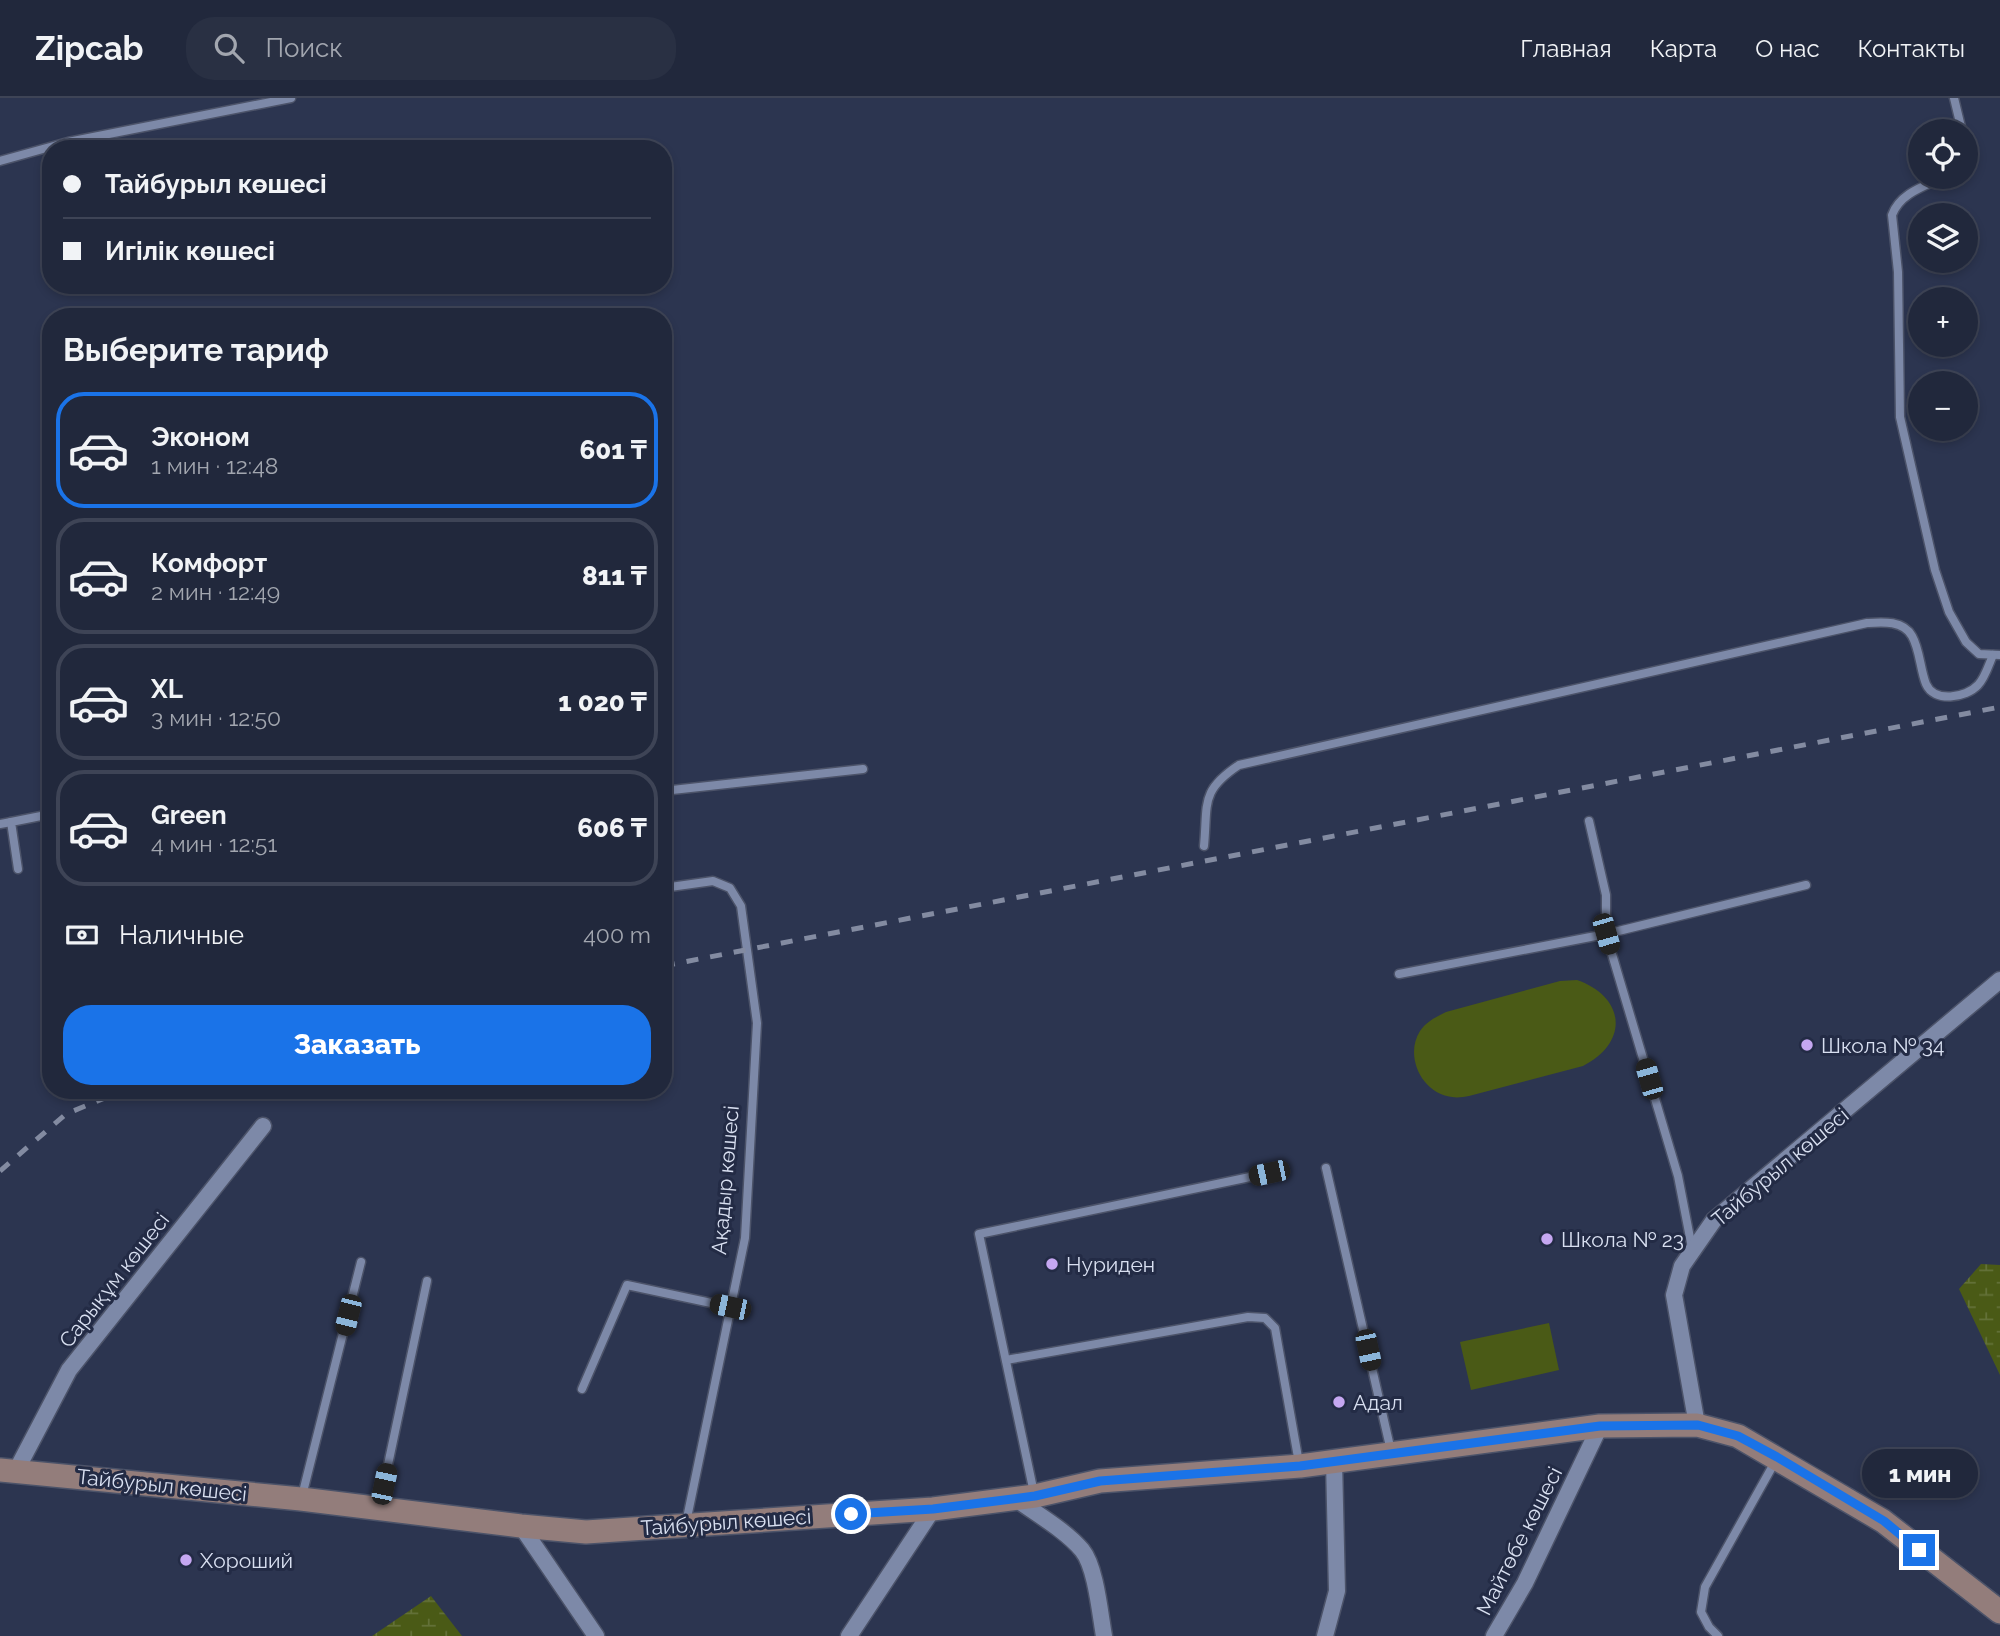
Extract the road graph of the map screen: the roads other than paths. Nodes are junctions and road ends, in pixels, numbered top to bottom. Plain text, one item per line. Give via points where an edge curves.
1 (291, 98) edge
2 (1954, 98) edge
3 (1959, 119) edge
4 (78, 140) edge
5 (42, 149) edge
6 (0, 161) edge
7 (1920, 189) edge
8 (1996, 655) edge
9 (863, 769) dead end
10 (672, 790) edge
11 (42, 816) edge
12 (1588, 821) dead end
13 (10, 822) junction
14 (0, 824) edge
15 (1204, 846) dead end
16 (18, 869) dead end
17 (1806, 885) dead end
18 (672, 886) edge
19 (1606, 934) junction
20 (1399, 974) dead end
21 (2000, 980) edge
22 (263, 1126) dead end
23 (1326, 1168) dead end
24 (1269, 1173) dead end
25 (1692, 1248) junction
26 (361, 1262) dead end
27 (427, 1281) dead end
28 (730, 1307) junction
29 (1006, 1360) junction
30 (582, 1389) dead end
31 (1698, 1425) junction
32 (1600, 1426) junction
33 (1391, 1454) junction
34 (1777, 1457) junction
35 (1334, 1461) junction
36 (1300, 1466) junction
37 (8, 1471) edge
38 (1026, 1498) junction
39 (301, 1499) junction
40 (933, 1509) junction
41 (379, 1510) junction
42 (686, 1523) junction
43 (521, 1526) junction
44 (2000, 1612) edge
45 (596, 1636) edge
46 (849, 1636) edge
47 (1104, 1636) edge
48 (1325, 1636) edge
49 (1494, 1636) edge
50 (1718, 1636) edge

1 - 4 lane
2 - 3 lane
5 - 6 lane
7 - 8 lane via 1902,198 1892,215 1898,272 1899,417 1935,570 1950,612 1966,642 1979,653
8 - 15 lane via 1980,684 1942,697 1927,687 1912,636 1905,629 1885,622 1867,623 1239,765 1209,793
9 - 10 lane
11 - 13 lane
12 - 19 lane via 1606,895
13 - 14 lane
13 - 16 lane
17 - 19 lane
18 - 28 lane, Ақадыр көшесі via 713,881 730,888 741,906 749,949 757,1023 752,1124 745,1238
19 - 20 lane
19 - 25 lane via 1678,1176
21 - 25 street, Тайбурыл көшесі via 1714,1220
22 - 37 street, Сарықұм көшесі via 69,1370
23 - 33 lane
24 - 29 lane via 979,1234
25 - 31 street, Тайбурыл көшесі via 1674,1295
26 - 39 lane
27 - 41 lane
28 - 30 lane via 627,1285
28 - 42 lane, Ақадыр көшесі
29 - 36 lane via 1248,1317 1265,1318 1275,1328
29 - 38 lane
31 - 32 main road, Тайбурыл көшесі
31 - 34 main road via 1738,1436
32 - 33 main road, Тайбурыл көшесі
32 - 49 street, Майтөбе көшесі via 1525,1583
33 - 35 main road, Тайбурыл көшесі
34 - 44 main road via 1884,1521
34 - 50 lane via 1705,1587 1701,1612
35 - 36 main road, Тайбурыл көшесі
35 - 48 street via 1337,1591
36 - 38 main road, Тайбурыл көшесі via 1100,1481
37 - 39 main road, Тайбурыл көшесі
38 - 40 main road, Тайбурыл көшесі
38 - 47 street via 1084,1552
39 - 41 main road, Тайбурыл көшесі
40 - 42 main road, Тайбурыл көшесі
40 - 46 street
41 - 43 main road, Тайбурыл көшесі
42 - 43 main road, Тайбурыл көшесі via 586,1532
43 - 45 street

